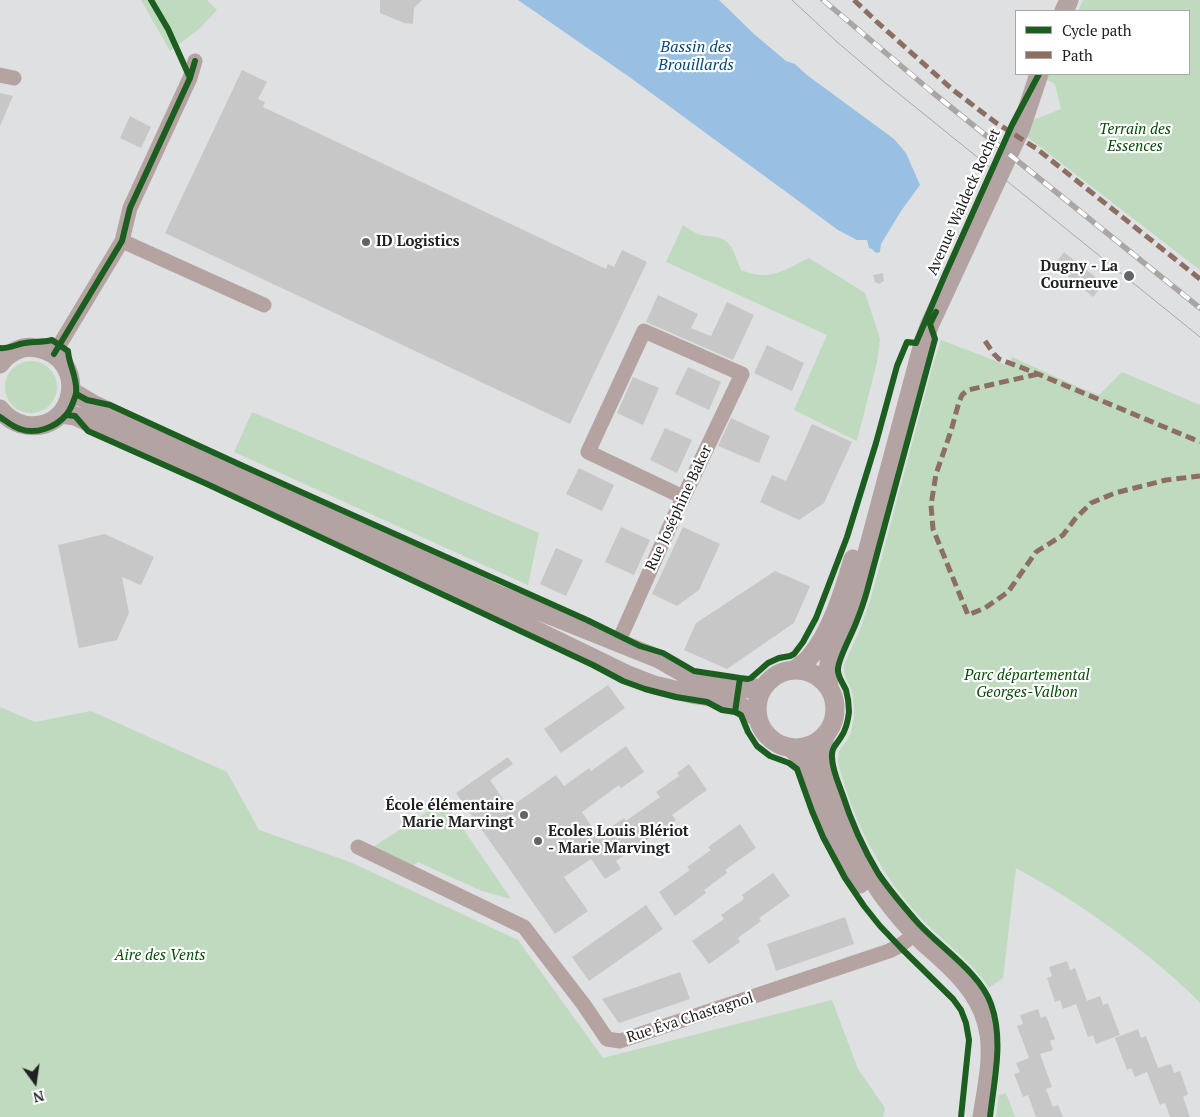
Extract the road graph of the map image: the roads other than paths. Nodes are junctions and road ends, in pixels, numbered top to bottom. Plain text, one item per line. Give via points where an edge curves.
1 (195, 61) dead end
2 (1039, 75) edge
3 (982, 203) junction
4 (122, 240) junction
5 (264, 305) dead end
6 (54, 354) junction
7 (2, 358) edge
8 (71, 391) junction
9 (0, 409) edge
10 (60, 414) junction
11 (683, 497) junction
12 (617, 642) junction
13 (794, 670) junction
14 (763, 688) junction
15 (829, 688) junction
16 (758, 718) junction
17 (825, 736) junction
18 (791, 748) junction
19 (358, 847) dead end
20 (906, 941) junction
21 (973, 1117) edge
22 (982, 1117) edge

1 - 4 street via 130,208
2 - 3 main road, Avenue Waldeck Rochet
3 - 13 main road, Avenue Waldeck Rochet via 939,288 916,343 833,618 810,657
3 - 15 main road, Avenue Waldeck Rochet via 924,340 853,605 830,657
4 - 5 street
4 - 6 street
6 - 7 main road via 33,347
6 - 8 main road via 66,367 72,383
8 - 10 main road
8 - 12 main road via 497,594
9 - 10 main road via 12,420 30,426 48,423
10 - 16 main road via 76,416 253,496 626,674 654,685 731,700
11 - 11 street, Rue Joséphine Baker via 742,374 644,331 588,452
11 - 12 street, Rue Joséphine Baker
12 - 14 main road via 706,683 738,689
13 - 14 main road via 773,677
13 - 15 main road via 814,674
14 - 16 main road via 757,703
15 - 17 main road via 836,708 835,718
16 - 18 main road via 766,735
17 - 18 main road via 809,746
17 - 22 main road via 822,762 861,861 900,916 968,985 982,1012 989,1032 990,1050
18 - 20 main road via 804,760 835,839 861,886
19 - 20 street, Rue Éva Chastagnol via 524,927 608,1038 620,1041 889,951
20 - 21 main road via 950,980 974,1015 980,1034 980,1051

